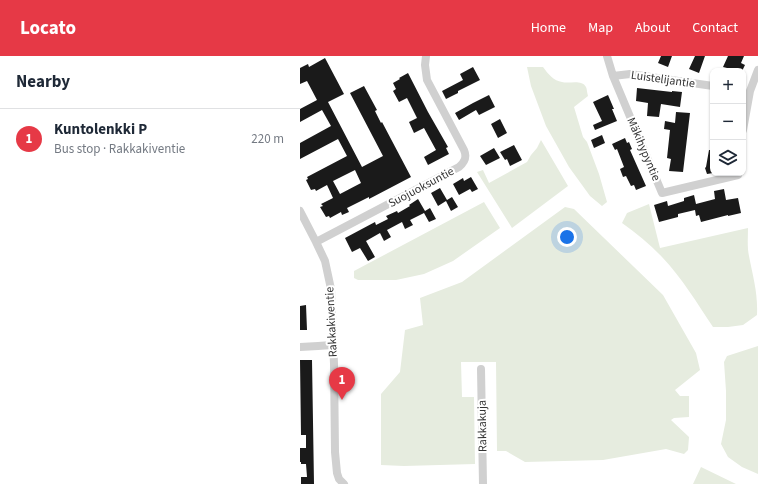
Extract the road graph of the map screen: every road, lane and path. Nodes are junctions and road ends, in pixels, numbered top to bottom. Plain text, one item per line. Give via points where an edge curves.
1 (426, 56) edge
2 (607, 56) edge
3 (758, 70) edge
4 (613, 76) junction
5 (710, 86) edge
6 (746, 91) edge
7 (730, 176) edge
8 (300, 211) edge
9 (316, 242) junction
10 (332, 345) junction
11 (300, 347) edge
12 (481, 368) dead end
13 (344, 484) edge
14 (483, 484) edge

1 - 9 street, Suojuoksuntie via 427,80 464,150 464,161 459,167
2 - 4 street, Mäkihypyntie
3 - 6 street
4 - 5 street, Luistelijantie via 630,74
4 - 7 street, Mäkihypyntie via 662,192
8 - 9 street, Rakkakiventie
9 - 10 street, Rakkakiventie via 331,289
10 - 11 street
10 - 13 street, Rakkakiventie via 336,466 339,479
12 - 14 street, Rakkakuja

